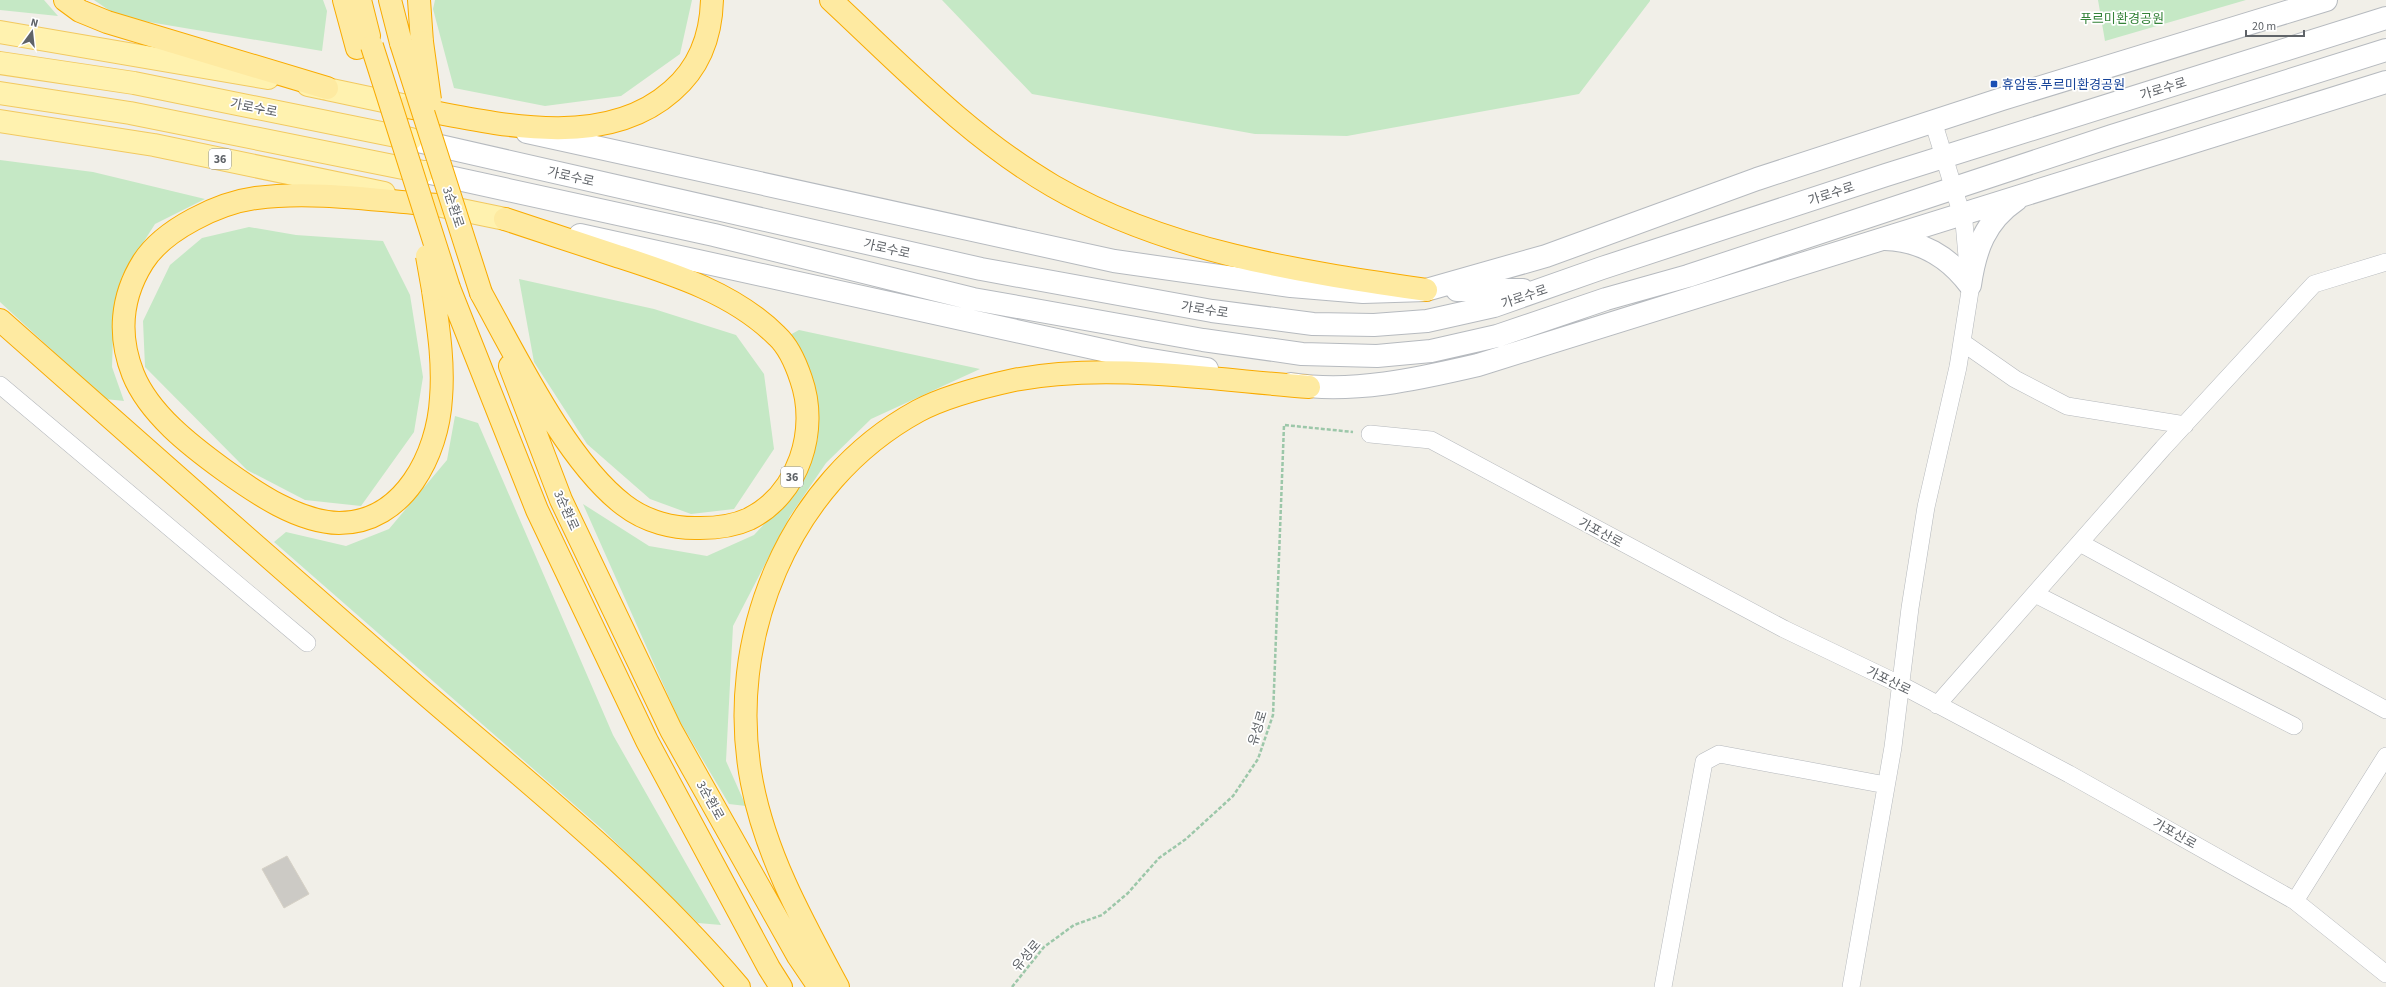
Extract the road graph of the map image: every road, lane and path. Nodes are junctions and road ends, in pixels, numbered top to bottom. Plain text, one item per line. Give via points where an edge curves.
1 (65, 0) edge
2 (344, 0) edge
3 (360, 0) edge
4 (390, 0) edge
5 (419, 0) edge
6 (712, 0) edge
7 (830, 0) edge
8 (2326, 0) edge
9 (2386, 18) edge
10 (0, 32) edge
11 (412, 43) junction
12 (365, 47) junction
13 (2386, 50) edge
14 (0, 63) edge
15 (2386, 82) edge
16 (327, 88) junction
17 (0, 93) edge
18 (0, 122) edge
19 (1933, 122) junction
20 (406, 124) junction
21 (1944, 156) junction
22 (426, 171) junction
23 (1954, 187) junction
24 (2023, 194) junction
25 (438, 205) junction
26 (1962, 214) junction
27 (505, 219) junction
28 (1614, 232) junction
29 (1877, 239) junction
30 (2386, 262) edge
31 (1688, 276) junction
32 (1970, 285) junction
33 (441, 289) junction
34 (1426, 290) junction
35 (1543, 290) junction
36 (481, 293) junction
37 (0, 320) edge
38 (1962, 342) junction
39 (0, 385) edge
40 (1309, 387) junction
41 (2185, 425) junction
42 (1370, 434) joint
43 (2080, 543) junction
44 (2035, 594) junction
45 (307, 643) dead end
46 (1901, 685) junction
47 (1937, 705) junction
48 (2386, 710) edge
49 (2294, 726) dead end
50 (2386, 756) edge
51 (1886, 784) junction
52 (2295, 901) junction
53 (2379, 964) edge
54 (2386, 974) edge
55 (739, 987) edge
56 (781, 987) edge
57 (819, 987) edge
58 (838, 987) edge
59 (1012, 987) edge
60 (1662, 987) edge
61 (1851, 987) edge

1 - 16 highway via 80,11 107,22
2 - 12 highway
3 - 12 highway
4 - 11 highway
5 - 11 highway
6 - 20 highway via 710,21 701,54 687,78 664,98 634,115 603,124 541,128 499,124
7 - 34 highway via 969,127 1052,185 1091,206 1188,243 1251,260 1317,274
8 - 19 main road, 가로수로
9 - 21 main road, 가로수로
10 - 16 main road, 가로수로
11 - 22 highway, bridge
12 - 20 highway, 3순환로, bridge
13 - 23 main road, 가로수로
14 - 20 main road, 가로수로
15 - 24 main road, 가로수로
16 - 20 main road, 가로수로
17 - 22 main road, 가로수로 via 130,112
18 - 25 main road, 36 via 154,145
19 - 21 street
19 - 28 main road, 가로수로 via 1757,179
20 - 22 highway, 3순환로, bridge
20 - 34 main road, 가로수로 via 1114,261 1292,286 1363,292
20 - 35 main road, 가로수로 via 981,269 1212,311 1313,324 1374,325 1427,321 1494,306
21 - 23 street
21 - 35 main road, 가로수로 via 1602,268
22 - 31 main road, 가로수로 via 714,235 973,299 1203,340 1302,354 1377,356 1432,351 1497,336 1606,299
22 - 33 highway, bridge
22 - 36 highway, 3순환로 / 36, bridge
23 - 26 street
23 - 31 main road, 가로수로
24 - 26 main road, 가로수로
24 - 32 main road via 1998,214 1984,234 1974,258
25 - 27 main road, 36
25 - 33 highway via 304,195 257,198 221,207 178,229 146,256 129,289 123,316 124,340 133,374 142,392 159,413 202,453 254,490 292,511 328,521 354,520 370,516 396,502 416,477 433,444 442,398
26 - 29 main road, 가로수로
26 - 32 street
27 - 36 highway, 36 via 643,264 704,287 740,307 779,337 798,369 807,399 805,445 792,478 763,510 747,520 723,527 677,527 632,512 604,488 562,431
27 - 40 main road, 가로수로 via 1138,358
28 - 34 main road, 가로수로 via 1546,256
28 - 35 main road
29 - 31 main road, 가로수로
29 - 32 main road via 1898,239 1926,248 1954,266
29 - 40 main road, 가로수로 via 1478,365 1430,376 1372,384
30 - 41 street via 2314,284
32 - 38 street
33 - 56 highway, 3순환로 via 537,510 640,727
34 - 35 main road
36 - 57 highway, 3순환로 via 561,500 671,730 798,956
37 - 55 highway via 614,857 684,926
38 - 41 street via 2015,379 2067,406
38 - 46 street via 1926,507
39 - 45 street
40 - 58 highway via 1091,372 1061,373 1006,382 932,405 882,434 849,462 812,505 782,555 757,624 750,657 747,751 752,784 773,853 788,891
41 - 43 street
42 - 46 street, 가포산로 via 1431,440 1777,626
42 - 59 path, 유성로 via 1284,425 1273,716 1258,759 1233,796 1186,839 1159,858 1128,893 1102,915 1074,926 1044,947
43 - 44 street
43 - 48 street
44 - 47 street
44 - 49 street
46 - 47 street, 가포산로
46 - 51 street
47 - 52 street, 가포산로 via 2069,774
50 - 52 street
51 - 60 street via 1720,754 1704,762
51 - 61 street
52 - 53 street, 가포산로
53 - 54 street, 가포산로

